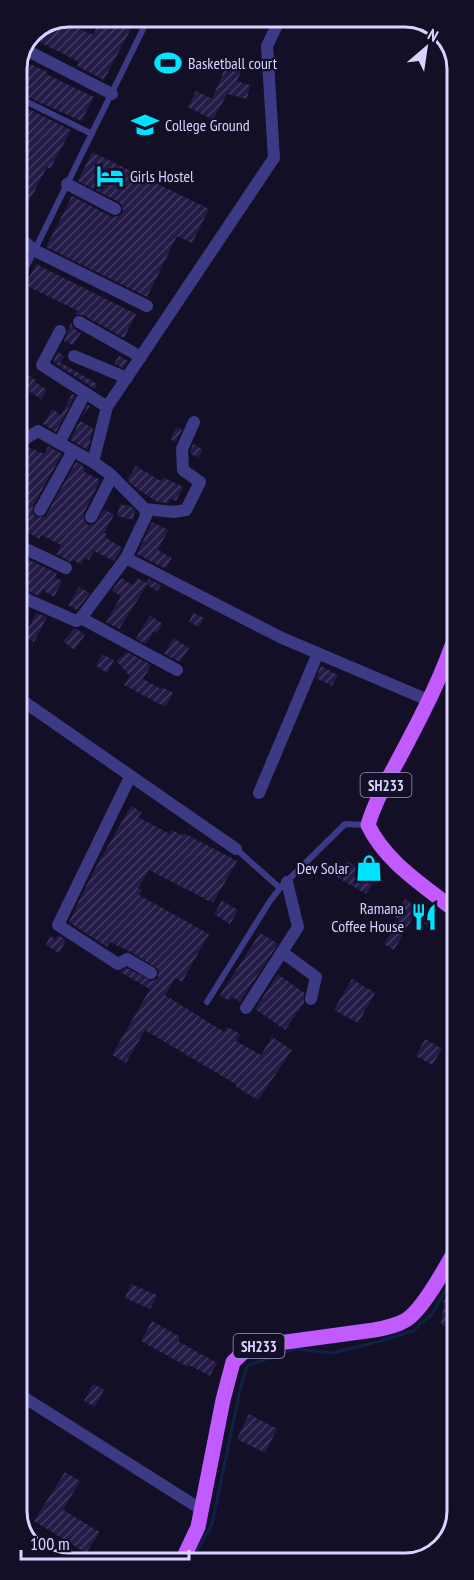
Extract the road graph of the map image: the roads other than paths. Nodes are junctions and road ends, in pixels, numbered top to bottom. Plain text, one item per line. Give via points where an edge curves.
1 (144, 27) edge
2 (276, 27) edge
3 (30, 52) edge
4 (112, 94) junction
5 (27, 103) edge
6 (92, 134) junction
7 (67, 184) junction
8 (116, 209) dead end
9 (27, 244) edge
10 (34, 250) junction
11 (27, 265) edge
12 (147, 306) dead end
13 (79, 322) dead end
14 (60, 331) dead end
15 (74, 356) dead end
16 (141, 357) junction
17 (127, 378) junction
18 (81, 401) dead end
19 (107, 407) junction
20 (194, 422) dead end
21 (27, 437) edge
22 (59, 443) junction
23 (74, 451) junction
24 (93, 462) junction
25 (112, 476) junction
26 (145, 509) junction
27 (40, 510) dead end
28 (91, 517) dead end
29 (27, 550) edge
30 (126, 558) junction
31 (66, 568) dead end
32 (27, 599) edge
33 (81, 618) junction
34 (318, 653) junction
35 (447, 661) edge
36 (177, 669) dead end
37 (428, 700) junction
38 (27, 704) edge
39 (130, 777) junction
40 (259, 793) dead end
41 (368, 825) junction
42 (236, 849) joint
43 (284, 885) junction
44 (447, 904) edge
45 (282, 952) junction
46 (151, 974) dead end
47 (311, 999) dead end
48 (207, 1002) dead end
49 (246, 1008) dead end
50 (447, 1264) edge
51 (27, 1399) edge
52 (202, 1510) junction
53 (186, 1553) edge

1 - 4 lane
2 - 16 street via 267,46 274,158
3 - 4 street
4 - 6 lane
5 - 6 lane
6 - 7 lane
7 - 8 street
7 - 10 lane
9 - 10 street
10 - 11 lane
10 - 12 street
13 - 16 street
14 - 19 street via 42,365
15 - 17 street
16 - 17 street
17 - 19 street
18 - 22 street
19 - 24 street
20 - 26 street via 183,449 183,470 200,482 186,510
21 - 22 street via 38,430
22 - 23 street
23 - 24 street
23 - 27 street
24 - 25 street
25 - 26 street
25 - 28 street
26 - 30 street via 146,516
29 - 31 street
30 - 33 street
30 - 34 street
32 - 33 street via 76,621
33 - 36 street
34 - 37 street
34 - 40 street
35 - 37 main road, SH233
37 - 41 main road, SH233
38 - 39 street
39 - 42 street
39 - 46 street via 58,925 118,964 127,959
41 - 43 lane via 345,824
41 - 44 main road via 384,851
42 - 43 lane
43 - 45 street via 298,927
43 - 48 lane
45 - 47 street via 316,977
45 - 49 street
50 - 52 main road, SH233 via 408,1319 393,1326 249,1347 233,1362
51 - 52 street
52 - 53 main road, SH233

